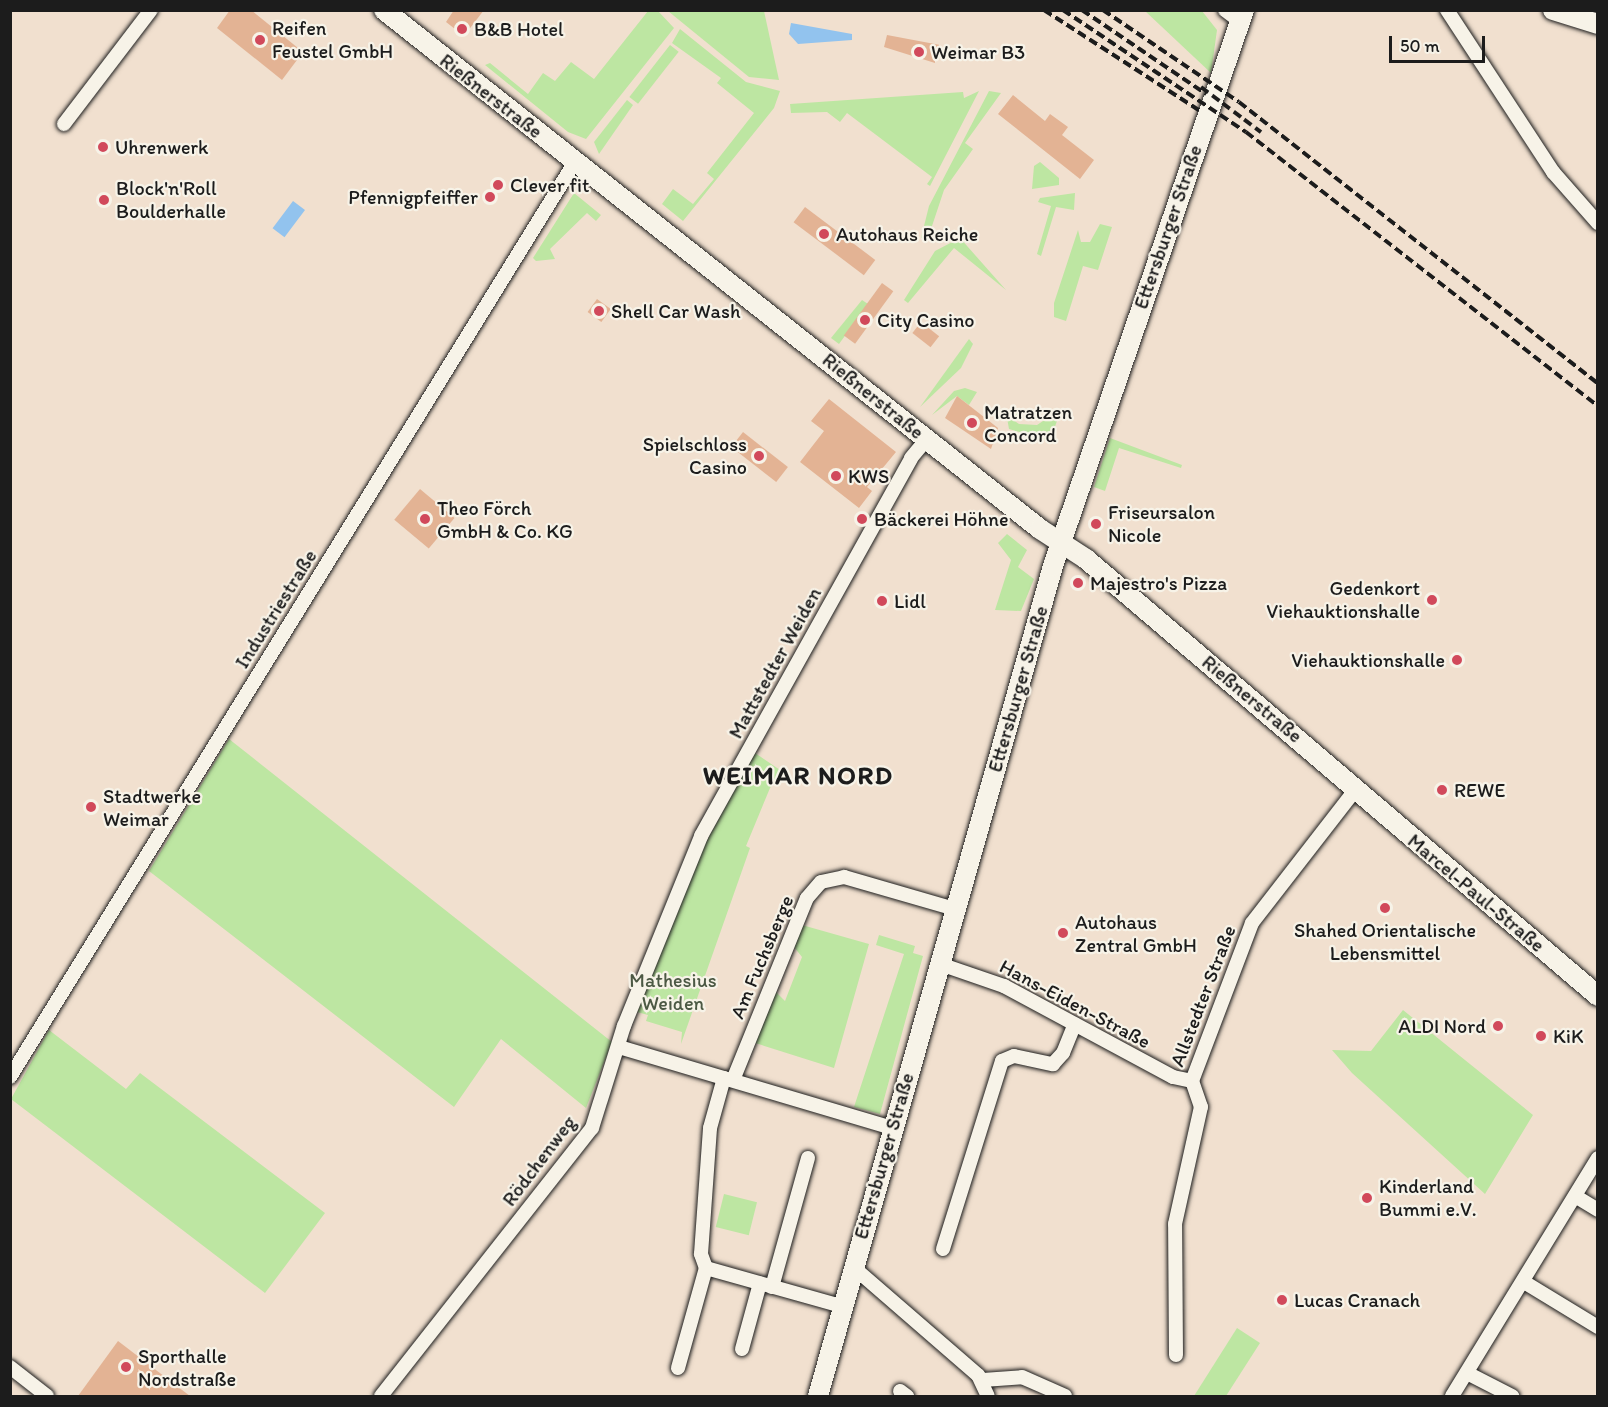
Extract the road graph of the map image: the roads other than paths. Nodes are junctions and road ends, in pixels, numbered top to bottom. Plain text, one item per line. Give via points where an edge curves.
1 (152, 10) edge
2 (384, 10) edge
3 (1225, 10) edge
4 (1447, 10) edge
5 (1553, 10) edge
6 (1243, 16) edge
7 (1598, 24) edge
8 (64, 124) dead end
9 (575, 162) junction
10 (1598, 223) edge
11 (927, 439) junction
12 (1061, 543) junction
13 (1356, 789) junction
14 (955, 909) junction
15 (940, 963) junction
16 (1598, 996) edge
17 (1075, 1024) junction
18 (619, 1047) junction
19 (10, 1077) edge
20 (729, 1079) junction
21 (1192, 1081) junction
22 (892, 1128) junction
23 (808, 1158) dead end
24 (1598, 1158) edge
25 (1575, 1196) junction
26 (1598, 1210) edge
27 (944, 1249) dead end
28 (852, 1266) junction
29 (706, 1268) junction
30 (1524, 1282) junction
31 (766, 1285) junction
32 (841, 1306) junction
33 (1598, 1327) edge
34 (742, 1349) dead end
35 (1176, 1355) dead end
36 (10, 1367) edge
37 (678, 1368) dead end
38 (1467, 1373) junction
39 (983, 1380) junction
40 (47, 1396) edge
41 (381, 1396) edge
42 (818, 1396) edge
43 (988, 1396) edge
44 (1065, 1396) edge
45 (1452, 1396) edge
46 (1512, 1396) edge

1 - 8 street
2 - 9 street, Rießnerstraße
3 - 6 street
4 - 10 street via 1553,172
5 - 7 street
6 - 12 street, Ettersburger Straße
9 - 11 street, Rießnerstraße
9 - 19 street, Industriestraße
11 - 12 street, Rießnerstraße
11 - 18 street, Mattstedter Weiden via 911,458 701,836
12 - 13 street, Rießnerstraße via 1086,559
12 - 14 street, Ettersburger Straße
13 - 16 street, Marcel-Paul-Straße
13 - 21 street, Allstedter Straße via 1252,923
14 - 15 street, Ettersburger Straße
14 - 20 street, Am Fuchsberge via 844,877 821,882 807,898
15 - 17 street, Hans-Eiden-Straße via 1004,986
15 - 22 street, Ettersburger Straße
17 - 21 street, Hans-Eiden-Straße via 1173,1077
17 - 27 street via 1063,1053 1053,1064 1014,1056 1002,1061
18 - 20 street
18 - 41 street, Rödchenweg via 592,1128
20 - 22 street
20 - 29 street, Am Fuchsberge via 710,1128 701,1254
21 - 35 street, Allstedter Straße via 1201,1107 1175,1224
22 - 28 street, Ettersburger Straße
23 - 31 street
24 - 25 street
25 - 26 street
25 - 30 street
28 - 32 street, Ettersburger Straße
28 - 39 street
29 - 31 street
29 - 37 street, Am Fuchsberge
30 - 33 street
30 - 38 street
31 - 32 street
31 - 34 street
32 - 42 street, Ettersburger Straße
36 - 40 street
38 - 45 street
38 - 46 street
39 - 43 street
39 - 44 street via 1022,1377

